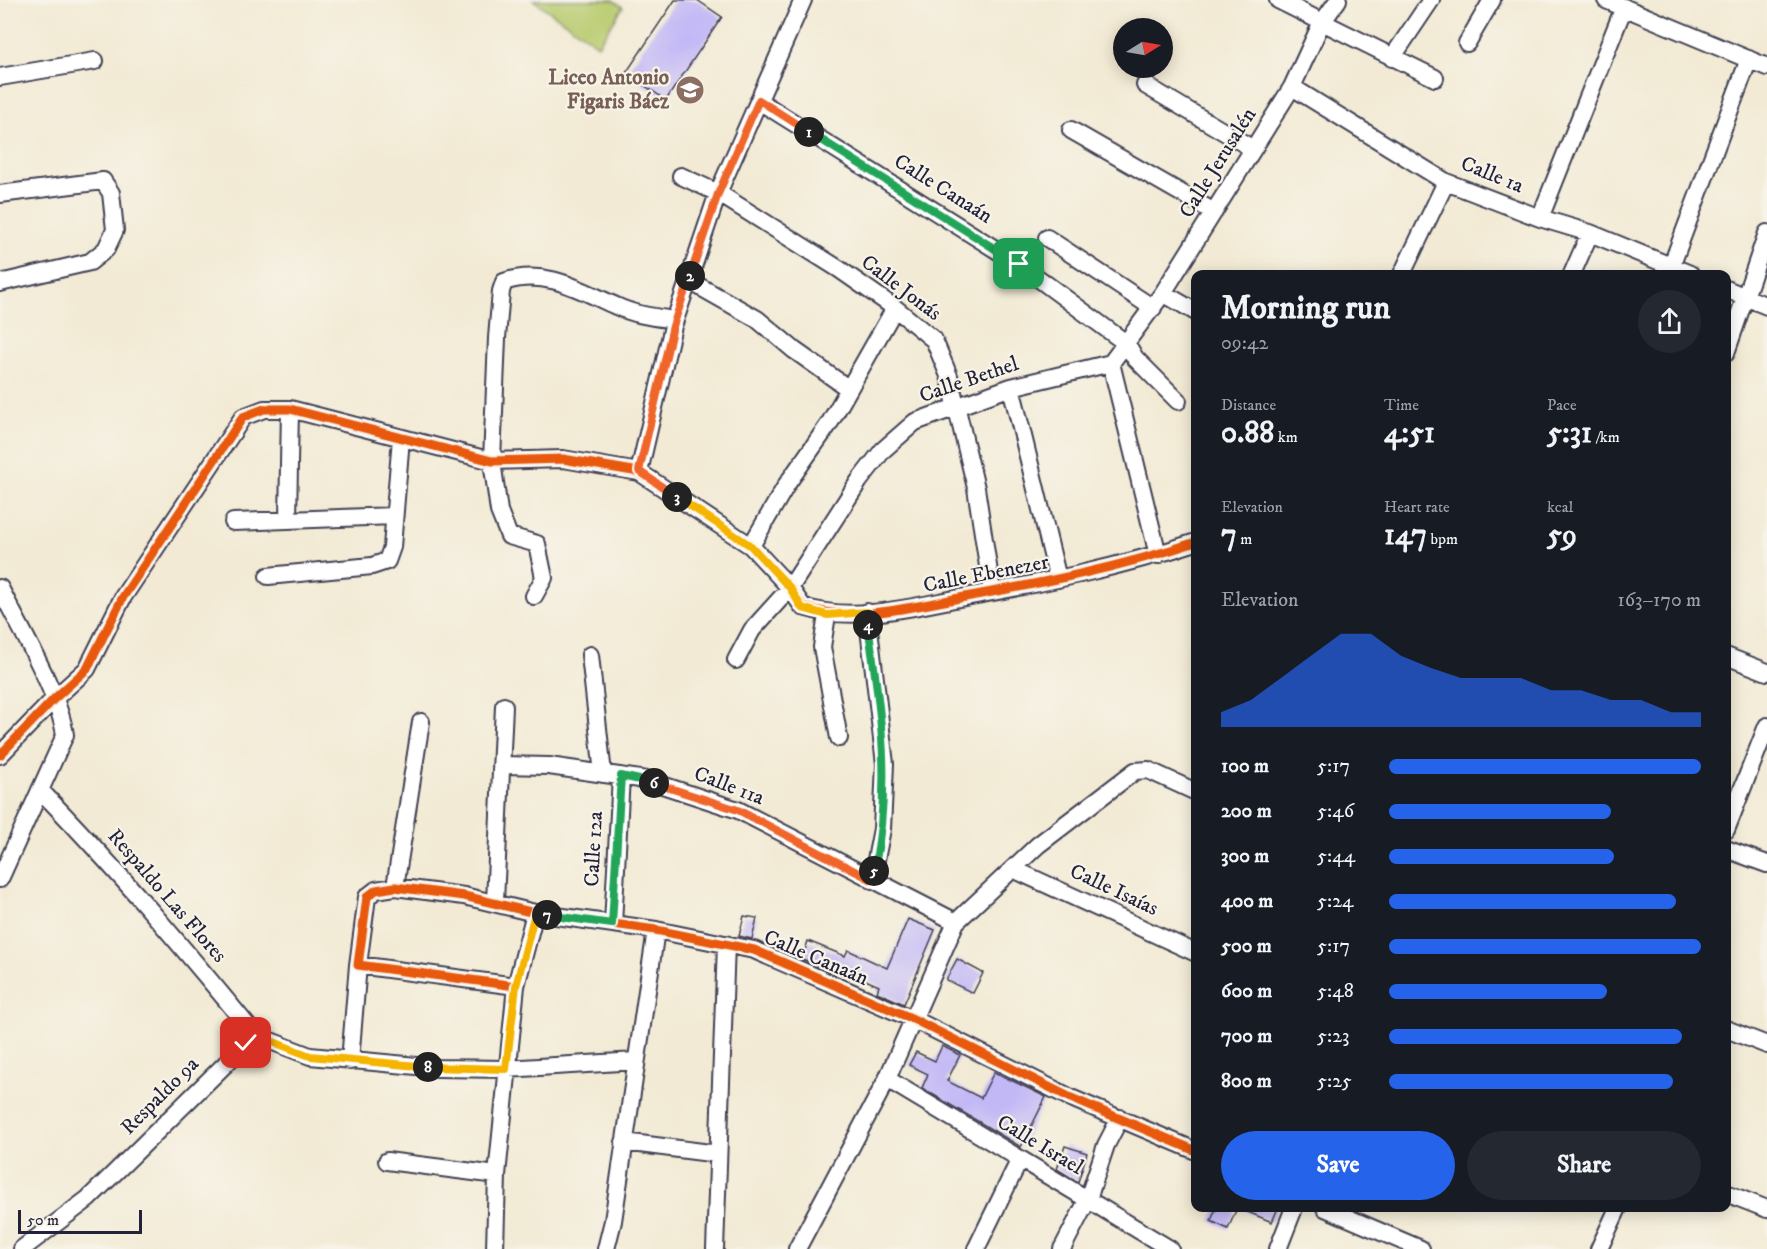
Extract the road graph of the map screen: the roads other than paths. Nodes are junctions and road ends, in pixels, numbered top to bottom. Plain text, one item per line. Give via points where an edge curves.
1 (803, 0) edge
2 (1278, 0) edge
3 (1338, 0) edge
4 (1431, 0) edge
5 (1492, 0) edge
6 (1606, 0) edge
7 (1624, 8) junction
8 (1649, 8) edge
9 (1321, 24) junction
10 (1467, 43) dead end
11 (1392, 58) junction
12 (1749, 59) junction
13 (95, 61) dead end
14 (1767, 67) edge
15 (0, 76) edge
16 (1435, 78) dead end
17 (1144, 85) dead end
18 (1292, 87) junction
19 (759, 100) junction
20 (1071, 130) dead end
21 (1253, 149) junction
22 (681, 176) dead end
23 (1446, 182) junction
24 (0, 194) edge
25 (718, 194) junction
26 (1214, 212) junction
27 (1540, 218) junction
28 (1590, 233) junction
29 (1767, 233) edge
30 (1047, 238) dead end
31 (1671, 267) junction
32 (1404, 270) edge
33 (1574, 270) edge
34 (1679, 270) edge
35 (688, 280) junction
36 (0, 283) edge
37 (1731, 291) edge
38 (1163, 293) junction
39 (1746, 297) junction
40 (1767, 306) edge
41 (895, 308) junction
42 (1153, 308) junction
43 (1191, 309) edge
44 (675, 320) junction
45 (1731, 339) edge
46 (1127, 344) junction
47 (1111, 363) junction
48 (1011, 387) junction
49 (849, 389) junction
50 (1178, 401) dead end
51 (956, 406) junction
52 (290, 409) junction
53 (401, 438) junction
54 (492, 461) junction
55 (639, 471) junction
56 (394, 516) junction
57 (288, 520) junction
58 (233, 522) dead end
59 (1191, 544) edge
60 (751, 546) junction
61 (1158, 555) junction
62 (268, 576) dead end
63 (1058, 579) junction
64 (0, 588) edge
65 (790, 588) junction
66 (992, 592) junction
67 (534, 596) dead end
68 (867, 612) junction
69 (827, 615) junction
70 (590, 655) dead end
71 (1731, 658) edge
72 (735, 660) dead end
73 (1767, 672) edge
74 (54, 699) junction
75 (504, 706) dead end
76 (421, 722) dead end
77 (1767, 726) edge
78 (839, 738) dead end
79 (0, 755) edge
80 (501, 765) junction
81 (603, 774) junction
82 (621, 776) junction
83 (40, 790) junction
84 (1191, 790) edge
85 (1731, 817) edge
86 (1731, 851) edge
87 (1767, 864) edge
88 (1013, 869) junction
89 (0, 879) edge
90 (872, 880) junction
91 (395, 887) junction
92 (495, 903) junction
93 (535, 913) junction
94 (956, 922) junction
95 (612, 924) junction
96 (656, 930) junction
97 (726, 944) junction
98 (1191, 950) edge
99 (358, 965) junction
100 (516, 986) junction
101 (913, 1019) junction
102 (1731, 1031) edge
103 (255, 1035) junction
104 (1767, 1045) edge
105 (350, 1061) junction
106 (636, 1061) junction
107 (506, 1069) junction
108 (887, 1079) junction
109 (1120, 1118) junction
110 (624, 1142) junction
111 (1191, 1149) edge
112 (718, 1154) junction
113 (1020, 1159) junction
114 (387, 1161) dead end
115 (497, 1175) junction
116 (1731, 1194) edge
117 (1088, 1199) junction
118 (1767, 1209) edge
119 (1292, 1212) edge
120 (1334, 1212) edge
121 (1616, 1212) edge
122 (22, 1249) edge
123 (495, 1249) edge
124 (606, 1249) edge
125 (715, 1249) edge
126 (796, 1249) edge
127 (976, 1249) edge
128 (1062, 1249) edge
129 (1170, 1249) edge
130 (1278, 1249) edge
131 (1421, 1249) edge
132 (1599, 1249) edge

1 - 19 street
2 - 9 street
3 - 9 street, Calle Jerusalén
4 - 11 street
5 - 10 street
6 - 7 street
7 - 8 street
7 - 27 street
8 - 12 street
9 - 11 street
9 - 18 street, Calle Jerusalén
11 - 16 street
12 - 14 street
12 - 31 street
13 - 15 street
17 - 21 street
18 - 21 street, Calle Jerusalén
18 - 23 street, Calle 1a
19 - 25 street
19 - 46 street, Calle Canaán via 1019,264
20 - 26 street
21 - 26 street, Calle Jerusalén
22 - 25 street, Calle Jonás
23 - 27 street, Calle 1a
23 - 32 street
24 - 36 street via 103,182 111,194 116,230 106,249 90,262
25 - 35 street
25 - 41 street, Calle Jonás
26 - 38 street, Calle Jerusalén
27 - 28 street, Calle 1a
28 - 31 street, Calle 1a
28 - 33 street
29 - 39 street
30 - 42 street
31 - 34 street, Calle 1a
35 - 44 street
35 - 49 street via 757,319
37 - 39 street
38 - 42 street, Calle Jerusalén
38 - 43 street
39 - 40 street
39 - 45 street
41 - 49 street
41 - 51 street, Calle Jonás via 934,340
42 - 46 street, Calle Jerusalén
44 - 54 street via 640,315 561,280 517,278 504,282 497,338
44 - 55 street
46 - 47 street
46 - 50 street, Calle Canaán via 1135,358
47 - 48 street, Calle Bethel
47 - 61 street
48 - 51 street, Calle Bethel
48 - 63 street
49 - 60 street
51 - 65 street, Calle Bethel via 915,422 883,450
51 - 66 street, Calle Jonás via 976,488
52 - 53 street
52 - 57 street
52 - 74 street via 264,409 243,417 123,597 87,669
53 - 54 street
53 - 56 street
54 - 55 street via 563,459
54 - 67 street via 503,525 509,536 537,544 544,578
55 - 60 street, Calle Ebenezer
56 - 57 street
56 - 62 street via 387,561 372,566
57 - 58 street
59 - 61 street, Calle Ebenezer
60 - 65 street, Calle Ebenezer
61 - 63 street, Calle Ebenezer
63 - 66 street, Calle Ebenezer
64 - 74 street
65 - 69 street, Calle Ebenezer via 802,608
65 - 72 street, Calle Bethel via 752,630
66 - 68 street, Calle Ebenezer
68 - 69 street, Calle Ebenezer
68 - 90 street via 885,764 882,829
69 - 78 street via 822,647
70 - 81 street
71 - 73 street
74 - 79 street
74 - 83 street via 65,735
75 - 80 street
76 - 91 street
77 - 85 street
80 - 81 street, Calle 11a via 549,766
80 - 92 street
81 - 82 street, Calle 11a
82 - 90 street, Calle 11a via 647,780 738,810
82 - 95 street, Calle 12a
83 - 89 street
83 - 103 street, Respaldo Las Flores via 163,924
84 - 88 street via 1148,770 1135,771
86 - 87 street
88 - 94 street
88 - 98 street, Calle Isaías
90 - 94 street, Calle 11a
91 - 92 street, Calle Canaán
91 - 99 street via 376,890 367,897
92 - 93 street, Calle Canaán
93 - 95 street, Calle Canaán
93 - 100 street
94 - 101 street
95 - 96 street, Calle Canaán
96 - 97 street, Calle Canaán
96 - 106 street
97 - 101 street, Calle Canaán via 754,950
97 - 112 street
99 - 100 street
99 - 105 street
100 - 107 street
101 - 108 street
101 - 109 street, Calle Canaán via 1071,1098
102 - 104 street
103 - 105 street via 310,1056
103 - 122 street, Respaldo 9a via 88,1199
105 - 107 street
106 - 107 street
106 - 110 street
107 - 115 street
108 - 113 street, Calle Israel
108 - 126 street
109 - 111 street, Calle Canaán
109 - 117 street via 1106,1145
110 - 112 street
110 - 124 street
112 - 125 street
113 - 117 street, Calle Israel
113 - 127 street
114 - 115 street
115 - 123 street
116 - 118 street
117 - 128 street
117 - 129 street, Calle Israel
119 - 130 street
120 - 131 street
121 - 132 street

